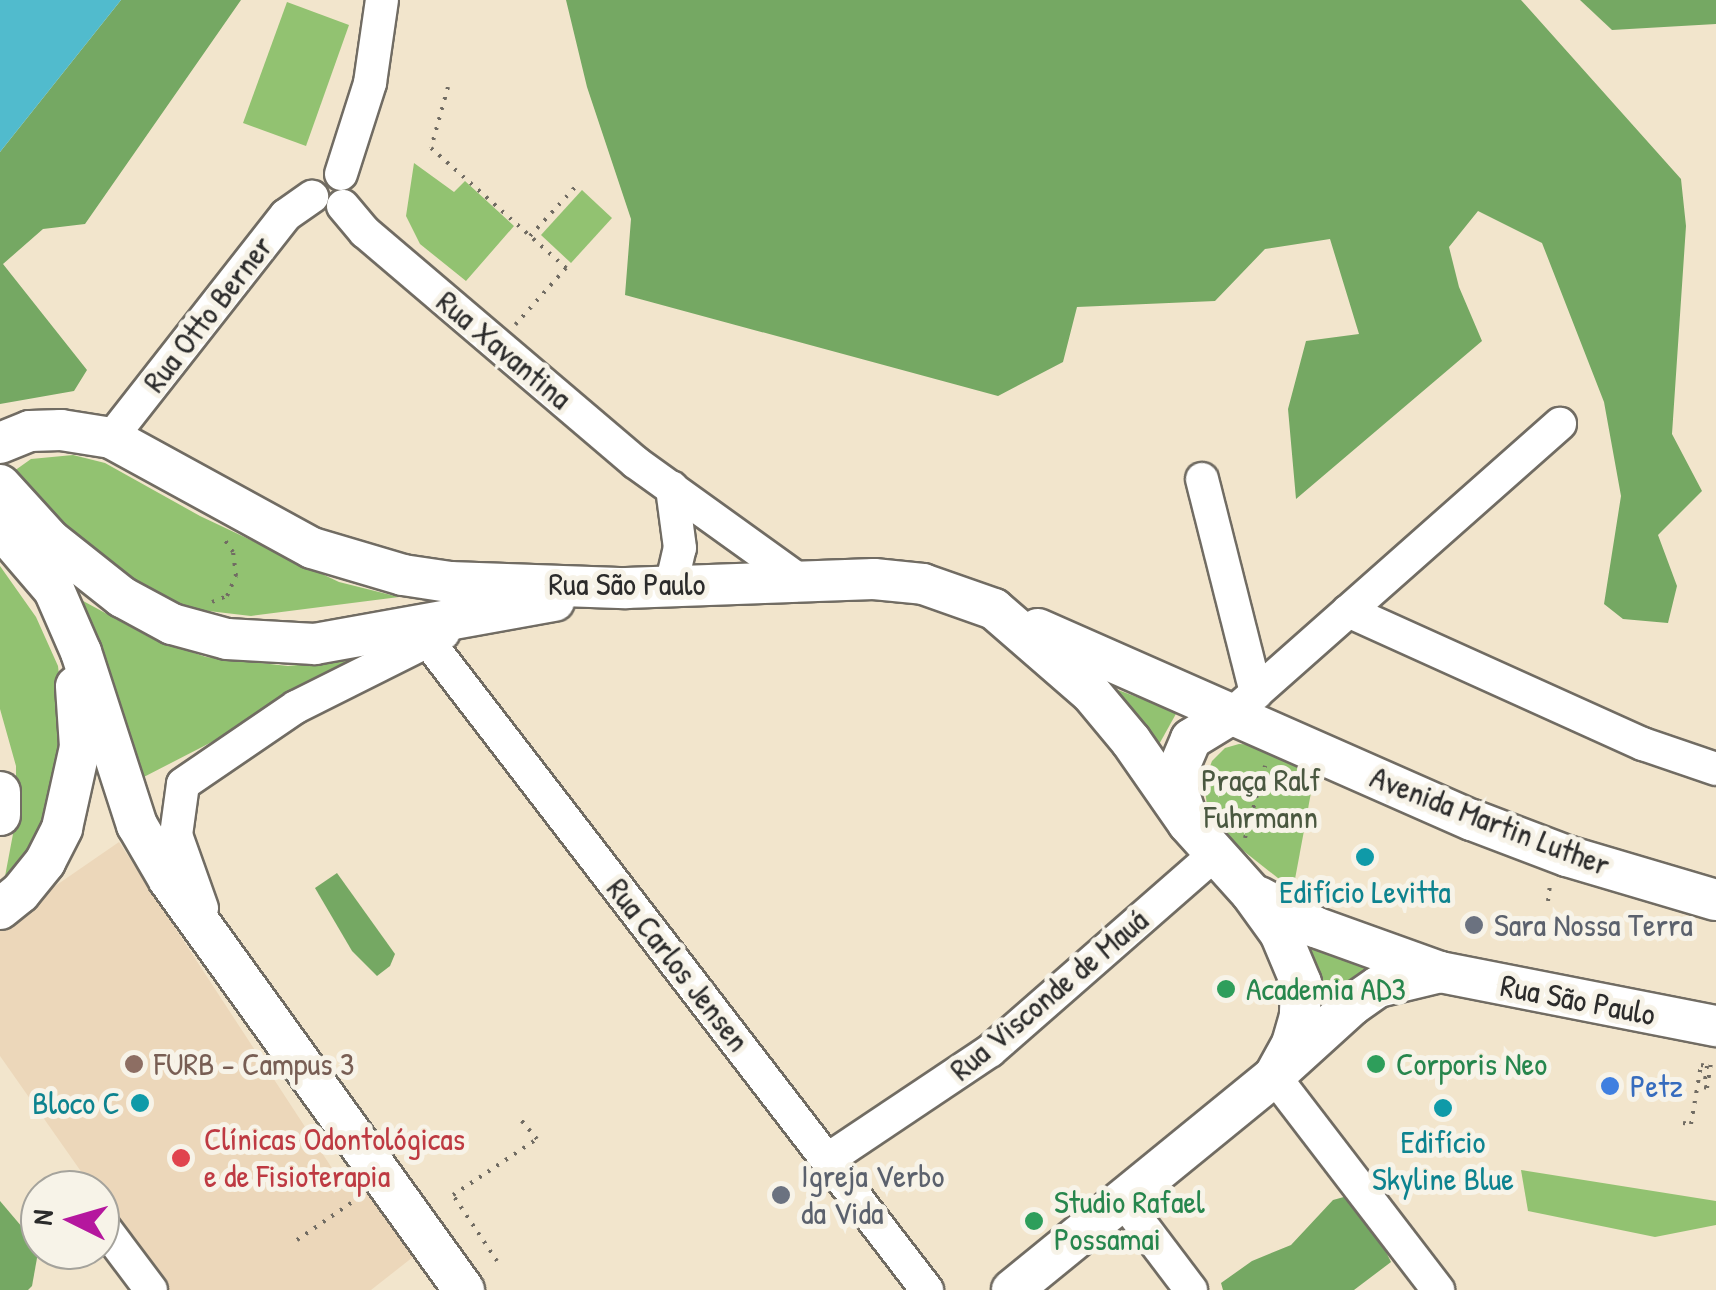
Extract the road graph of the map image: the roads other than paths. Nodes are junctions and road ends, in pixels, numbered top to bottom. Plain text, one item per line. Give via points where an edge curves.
1 (382, 0) edge
2 (332, 192) junction
3 (1560, 424) dead end
4 (111, 438) junction
5 (0, 443) edge
6 (1202, 479) dead end
7 (0, 485) edge
8 (672, 488) junction
9 (19, 532) edge
10 (799, 580) junction
11 (671, 586) junction
12 (626, 588) junction
13 (54, 590) junction
14 (994, 609) junction
15 (1348, 611) junction
16 (470, 619) junction
17 (428, 641) junction
18 (1244, 703) junction
19 (1716, 769) edge
20 (0, 792) edge
21 (0, 814) edge
22 (1188, 823) junction
23 (1233, 875) junction
24 (1716, 900) edge
25 (0, 909) edge
26 (226, 959) junction
27 (1440, 972) junction
28 (1715, 1037) edge
29 (1274, 1076) junction
30 (827, 1160) junction
31 (1122, 1200) junction
32 (120, 1249) edge
33 (151, 1290) edge
34 (464, 1290) edge
35 (927, 1290) edge
36 (1012, 1290) edge
37 (1191, 1290) edge
38 (1438, 1290) edge

1 - 2 street via 370,83
2 - 4 street, Rua Otto Berner via 286,216
2 - 8 street, Rua Xavantina via 365,232
3 - 15 street
4 - 5 main road, Rua São Paulo via 30,431
4 - 12 main road, Rua São Paulo via 312,548 403,575
6 - 18 street
7 - 9 main road
8 - 10 street, Rua Xavantina
8 - 11 street via 680,548
9 - 13 main road
9 - 16 main road via 172,624 227,639 316,644
10 - 11 main road, Rua São Paulo
10 - 14 main road, Rua São Paulo via 923,584
11 - 12 main road, Rua São Paulo
12 - 16 main road
13 - 25 main road via 76,686 76,778 45,862
13 - 26 main road via 82,652 137,825
14 - 18 main road, Avenida Martin Luther
14 - 22 main road, Rua São Paulo via 1090,693
15 - 18 street
15 - 19 street via 1643,744
16 - 17 street
17 - 26 street via 296,707 183,784 176,835
17 - 30 street, Rua Carlos Jensen
18 - 22 main road, Rua São Paulo via 1191,739 1178,791
18 - 24 main road, Avenida Martin Luther via 1275,731 1472,820
20 - 21 main road
22 - 23 main road, Rua São Paulo
23 - 27 main road, Rua São Paulo via 1315,927
23 - 29 main road, Rua São Paulo via 1280,933 1301,983 1292,1044
23 - 30 street, Rua Visconde de Mauá
26 - 34 main road
27 - 28 main road, Rua São Paulo
27 - 29 main road, Rua São Paulo via 1378,987
29 - 31 main road
29 - 38 street
30 - 35 street, Rua Carlos Jensen
31 - 36 main road
31 - 37 street
32 - 33 street

